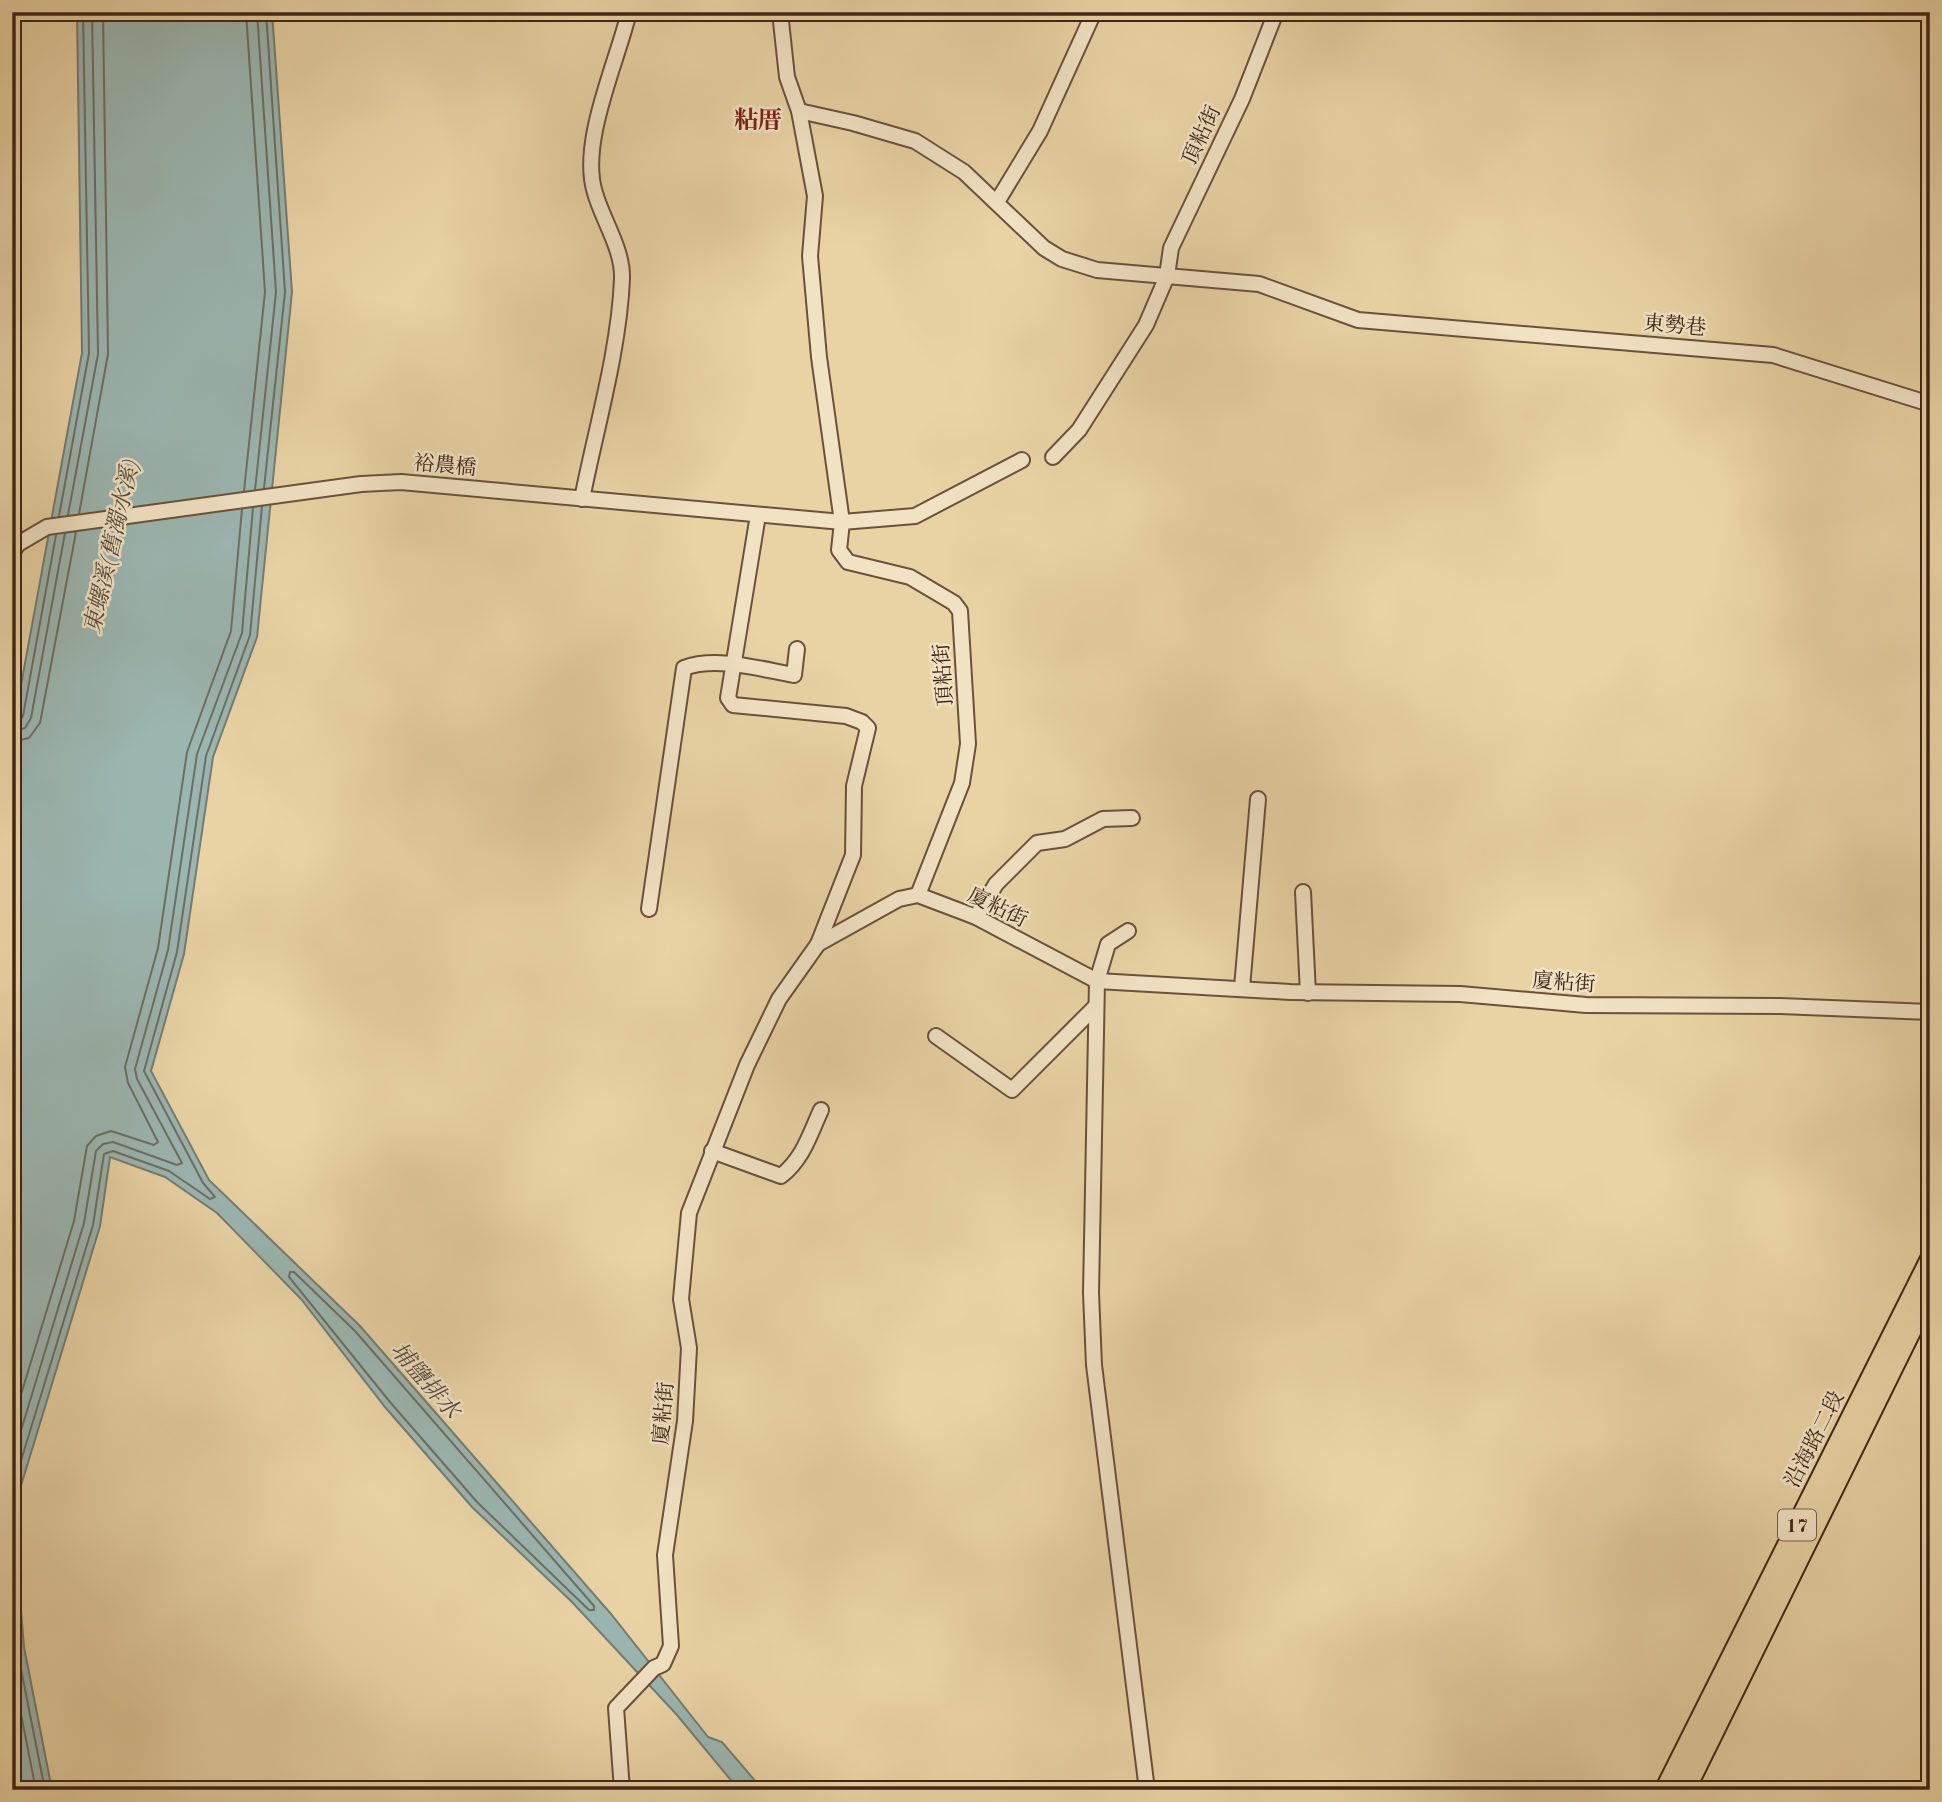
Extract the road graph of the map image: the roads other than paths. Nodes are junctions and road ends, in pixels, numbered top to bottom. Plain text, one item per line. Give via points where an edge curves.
1 (629, 12) edge
2 (780, 12) edge
3 (1094, 12) edge
4 (1276, 12) edge
5 (799, 111) junction
6 (998, 202) junction
7 (1167, 276) junction
8 (1930, 404) edge
9 (1053, 457) dead end
10 (1022, 460) dead end
11 (582, 499) junction
12 (758, 515) junction
13 (842, 522) junction
14 (12, 553) edge
15 (797, 649) dead end
16 (734, 665) junction
17 (1258, 799) dead end
18 (1132, 818) dead end
19 (1303, 892) dead end
20 (918, 895) junction
21 (649, 909) dead end
22 (976, 917) junction
23 (1128, 931) dead end
24 (818, 944) junction
25 (1097, 981) junction
26 (1242, 988) junction
27 (1308, 993) junction
28 (1094, 1008) junction
29 (1930, 1013) edge
30 (936, 1036) dead end
31 (821, 1110) dead end
32 (712, 1151) junction
33 (1930, 1260) edge
34 (1930, 1292) edge
35 (622, 1790) edge
36 (1147, 1790) edge
37 (1665, 1790) edge
38 (1685, 1790) edge

1 - 11 street via 593,147 595,194 620,259 622,277
2 - 5 street, 頂粘街 via 787,77
3 - 6 street via 1040,131
4 - 7 street, 頂粘街 via 1242,99 1171,248
5 - 6 street via 915,141
5 - 13 street, 頂粘街 via 815,196 812,287
6 - 7 street via 1062,259 1097,270
7 - 8 street, 東勢巷 via 1258,284 1358,320 1773,355
7 - 9 street, 頂粘街 via 1123,364 1079,430
10 - 13 street via 915,516
11 - 12 street, 裕農橋
11 - 14 street, 裕農橋 via 401,482 47,527 18,544
12 - 13 street, 裕農橋
12 - 16 street
13 - 20 street, 頂粘街 via 839,550 848,562 910,577 960,611 968,744 961,783
15 - 16 street via 794,675
16 - 21 street via 695,664 682,673
16 - 24 street via 728,698 733,705 846,716 868,728 854,786 853,855
17 - 26 street
18 - 22 street via 1102,820 1065,839 1037,843 996,884
19 - 27 street
20 - 22 street, 廈粘街
20 - 24 street, 廈粘街 via 900,899
22 - 25 street, 廈粘街
23 - 25 street via 1108,944
24 - 32 street, 廈粘街 via 779,999
25 - 26 street, 廈粘街
25 - 28 street
26 - 27 street, 廈粘街
27 - 29 street, 廈粘街 via 1460,994 1586,1005 1780,1006
28 - 30 street via 1012,1090
28 - 36 street via 1094,1365
31 - 32 street via 803,1151 781,1176
32 - 35 street, 廈粘街 via 689,1213 681,1299 689,1348 685,1421 665,1555 671,1646 663,1664 617,1708
33 - 37 main road, 沿海路二段 / 17
34 - 38 main road, 沿海路二段 / 17

